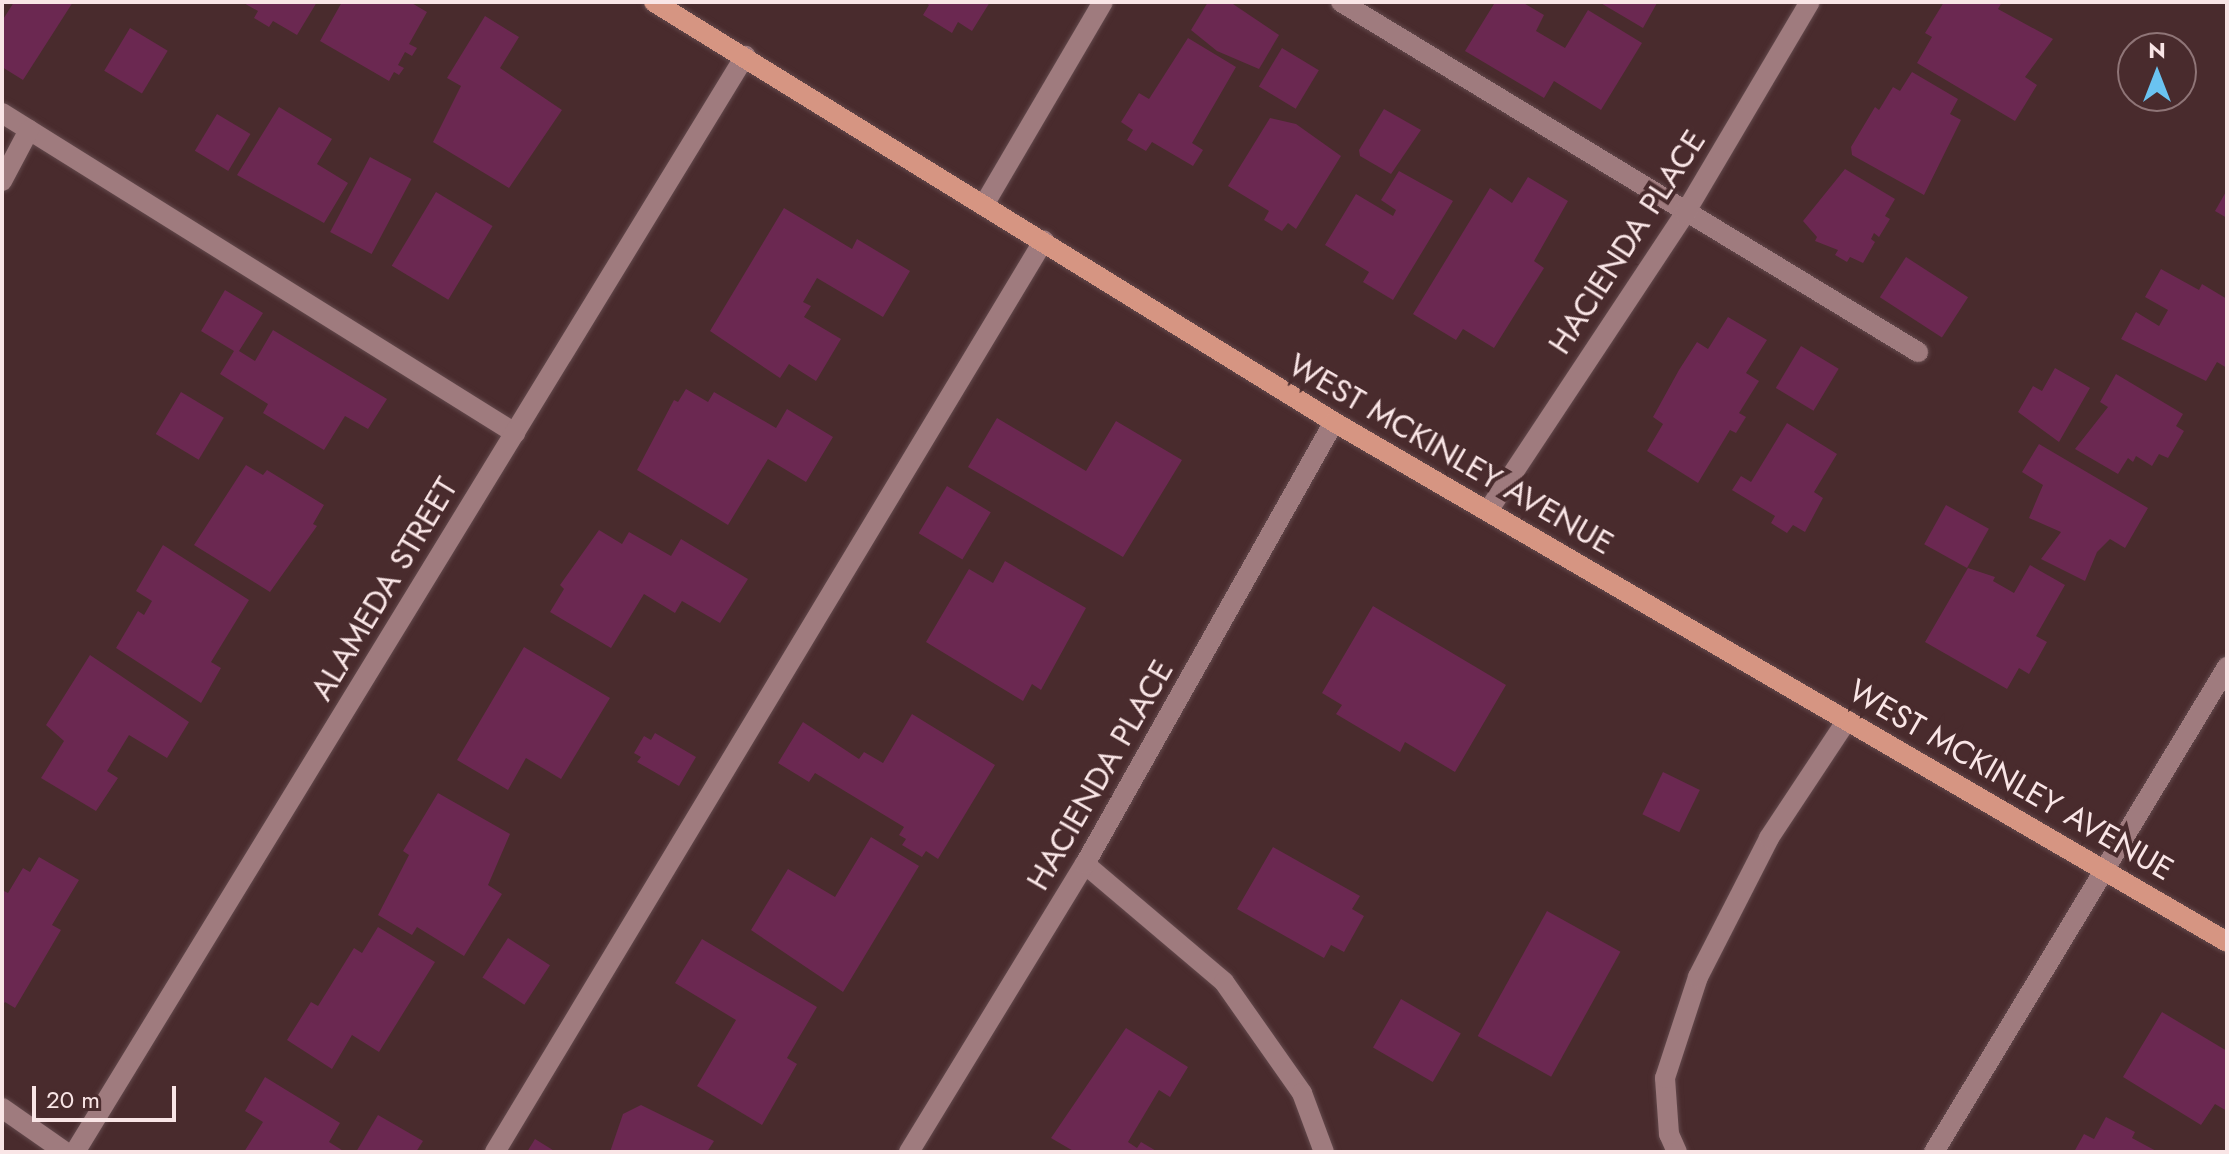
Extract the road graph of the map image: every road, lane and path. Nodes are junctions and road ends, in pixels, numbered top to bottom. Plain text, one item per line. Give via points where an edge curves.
1 (654, 2) edge
2 (1103, 2) edge
3 (1341, 2) edge
4 (1810, 2) edge
5 (745, 56) junction
6 (2, 113) edge
7 (29, 130) junction
8 (2, 181) edge
9 (985, 203) junction
10 (1685, 213) junction
11 (1044, 240) junction
12 (1918, 352) dead end
13 (1334, 422) junction
14 (515, 433) junction
15 (1488, 511) junction
16 (2227, 667) edge
17 (1847, 720) junction
18 (1085, 864) junction
19 (2105, 869) junction
20 (2227, 942) edge
21 (2, 1108) edge
22 (65, 1152) edge
23 (75, 1152) edge
24 (495, 1152) edge
25 (909, 1152) edge
26 (1324, 1152) edge
27 (1677, 1152) edge
28 (1934, 1152) edge

1 - 5 main road, WEST MCKINLEY AVENUE
2 - 9 street
3 - 10 street
4 - 10 street, HACIENDA PLACE
5 - 9 main road, WEST MCKINLEY AVENUE
5 - 14 street, ALAMEDA STREET
6 - 7 street
7 - 8 street
7 - 14 street
9 - 11 main road, WEST MCKINLEY AVENUE
10 - 12 street
10 - 15 street, HACIENDA PLACE
11 - 13 main road, WEST MCKINLEY AVENUE
11 - 24 street
13 - 15 main road, WEST MCKINLEY AVENUE
13 - 18 street, HACIENDA PLACE
14 - 23 street, ALAMEDA STREET
15 - 17 main road, WEST MCKINLEY AVENUE
16 - 19 street
17 - 19 main road, WEST MCKINLEY AVENUE
17 - 27 street via 1769,838 1698,977 1665,1078 1669,1134
18 - 25 street, HACIENDA PLACE
18 - 26 street via 1224,982 1302,1093
19 - 20 main road, WEST MCKINLEY AVENUE
19 - 28 street
21 - 22 street

